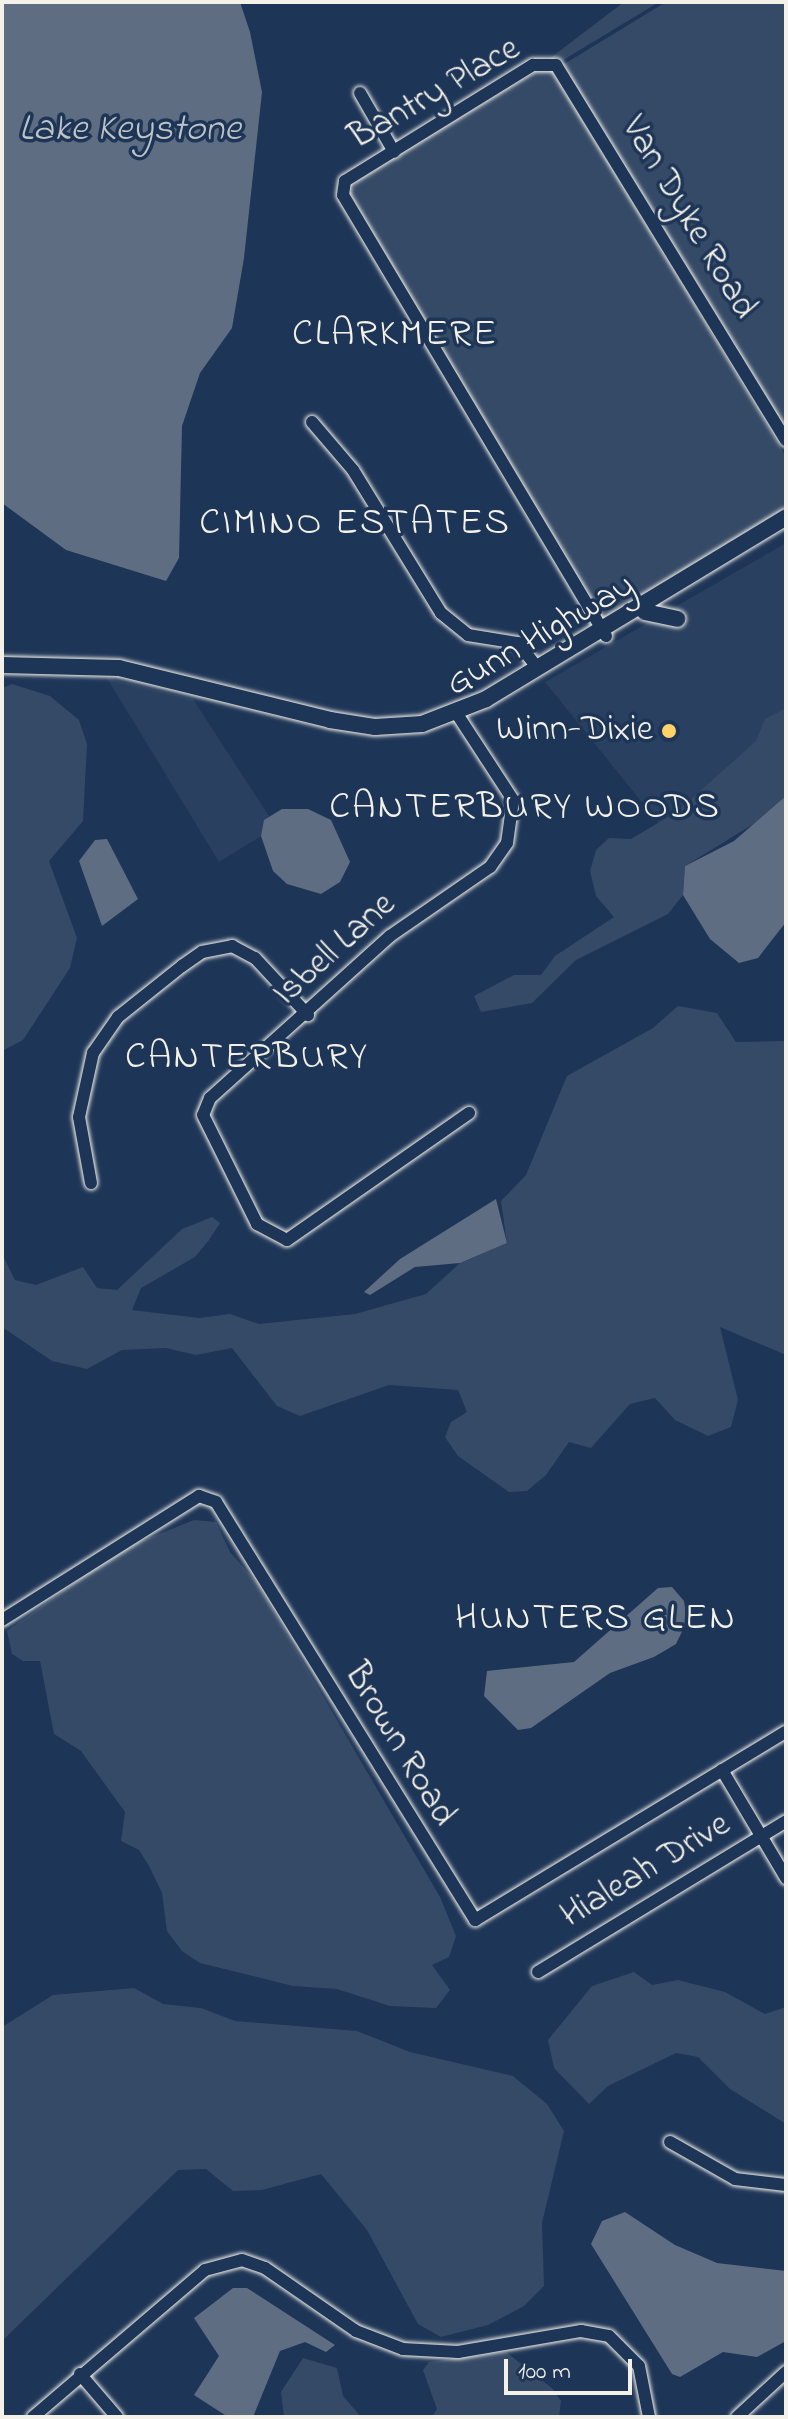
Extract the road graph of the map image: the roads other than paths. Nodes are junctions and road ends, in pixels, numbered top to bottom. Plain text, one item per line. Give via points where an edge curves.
1 (563, 69) joint
2 (360, 93) dead end
3 (394, 152) junction
4 (312, 422) dead end
5 (786, 440) edge
6 (786, 517) edge
7 (786, 528) edge
8 (645, 612) junction
9 (677, 619) dead end
10 (604, 632) junction
11 (2, 665) edge
12 (537, 667) junction
13 (459, 718) junction
14 (308, 1015) junction
15 (469, 1113) dead end
16 (91, 1183) dead end
17 (2, 1620) edge
18 (786, 1732) edge
19 (722, 1770) junction
20 (786, 1821) edge
21 (762, 1835) junction
22 (786, 1878) edge
23 (538, 1972) dead end
24 (670, 2142) dead end
25 (786, 2185) edge
26 (786, 2372) edge
27 (80, 2374) junction
28 (33, 2417) edge
29 (117, 2417) edge
30 (649, 2417) edge
31 (737, 2417) edge

1 - 3 street, Bantry Place via 533,65
1 - 5 street, Van Dyke Road
2 - 3 street
3 - 10 street, Bantry Place via 342,187
4 - 12 street via 353,470 441,613 468,635 518,643
6 - 10 main road, Gunn Highway
7 - 8 main road, Gunn Highway
8 - 9 main road
8 - 10 main road, Gunn Highway
10 - 12 main road, Gunn Highway
10 - 13 main road, Gunn Highway
11 - 13 main road, Gunn Highway via 77,666 359,735 403,736
12 - 13 main road, Gunn Highway
13 - 14 street, Isbell Lane via 513,800 507,843 490,867 390,936
14 - 15 street, Isbell Lane via 210,1098 203,1115 257,1224 269,1235 287,1240 310,1229 371,1178 416,1156
14 - 16 street via 255,958 232,946 202,952 182,966 118,1017 93,1053 79,1117
17 - 19 street, Brown Road via 199,1496 216,1502 475,1920
18 - 19 street, Brown Road
19 - 21 street
20 - 21 street, Hialeah Drive
21 - 22 street
21 - 23 street, Hialeah Drive
24 - 25 street via 735,2179
26 - 31 street
27 - 28 street
27 - 29 street
27 - 30 street via 205,2270 242,2260 265,2268 356,2331 403,2349 458,2352 581,2331 609,2336 639,2366

